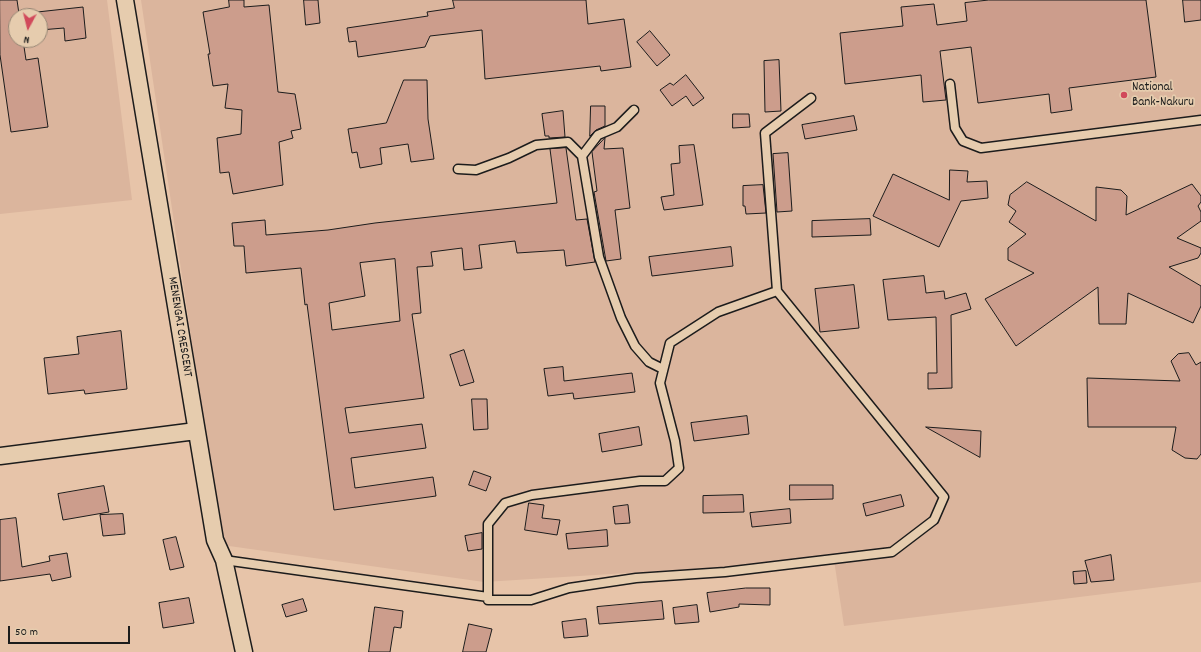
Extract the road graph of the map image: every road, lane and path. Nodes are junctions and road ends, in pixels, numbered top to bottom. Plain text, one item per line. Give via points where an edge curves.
1 (125, 0) edge
2 (950, 84) dead end
3 (810, 98) dead end
4 (634, 110) dead end
5 (1201, 120) edge
6 (582, 156) junction
7 (458, 169) dead end
8 (777, 291) junction
9 (664, 369) junction
10 (196, 431) junction
11 (0, 456) edge
12 (224, 560) junction
13 (488, 597) junction
14 (244, 652) edge

1 - 10 street, MENENGAI CRESCENT
2 - 5 lane via 955,128 963,140 981,148
3 - 8 lane via 765,133
4 - 6 lane via 617,127 598,135
6 - 7 lane via 568,142 536,145 476,170
6 - 9 lane via 599,257 621,318 635,346 649,362
8 - 9 lane via 718,312 670,343
8 - 13 lane via 944,497 934,520 892,552 725,572 636,578 569,588 531,600 488,600
9 - 13 lane via 660,383 676,441 679,468 665,481 640,481 532,495 504,503 488,524
10 - 11 street
10 - 12 street, MENENGAI CRESCENT via 216,540
12 - 13 lane
12 - 14 street, MENENGAI CRESCENT

